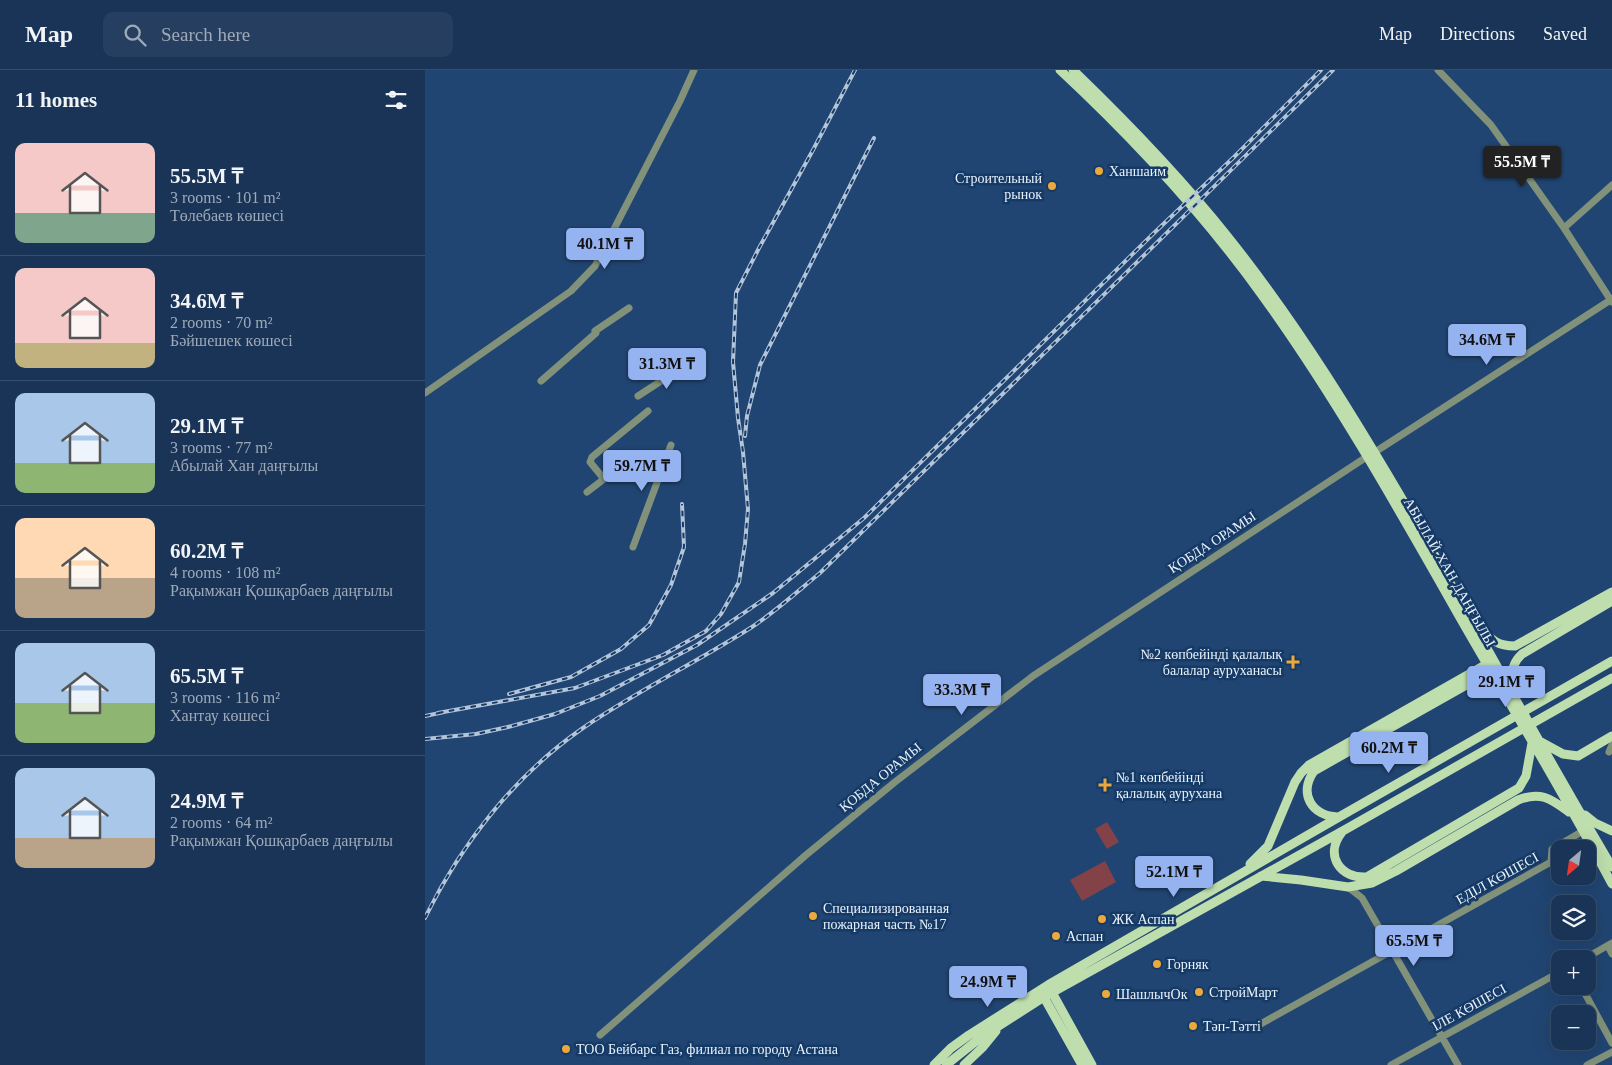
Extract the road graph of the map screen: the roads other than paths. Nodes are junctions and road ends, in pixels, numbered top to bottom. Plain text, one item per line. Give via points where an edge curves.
1 (694, 70) edge
2 (1060, 70) edge
3 (1073, 70) edge
4 (1438, 70) edge
5 (1612, 185) edge
6 (1564, 228) junction
7 (1611, 300) edge
8 (629, 308) dead end
9 (684, 366) dead end
10 (541, 381) dead end
11 (425, 393) edge
12 (639, 396) dead end
13 (648, 411) dead end
14 (671, 445) dead end
15 (1371, 454) junction
16 (587, 492) dead end
17 (633, 546) dead end
18 (1612, 592) edge
19 (1612, 601) edge
20 (1472, 620) junction
21 (1612, 661) edge
22 (1489, 668) junction
23 (1612, 678) edge
24 (1516, 700) junction
25 (1612, 736) edge
26 (1536, 742) junction
27 (1576, 813) junction
28 (1339, 817) junction
29 (1348, 828) junction
30 (1583, 831) junction
31 (1612, 831) edge
32 (1609, 863) edge
33 (1243, 872) junction
34 (1261, 876) junction
35 (1612, 884) edge
36 (1349, 887) junction
37 (1610, 945) edge
38 (1392, 950) junction
39 (1596, 953) edge
40 (1612, 954) edge
41 (1551, 977) edge
42 (1046, 991) junction
43 (1586, 995) edge
44 (1003, 1023) junction
45 (1257, 1026) dead end
46 (600, 1035) dead end
47 (1441, 1036) junction
48 (1612, 1043) edge
49 (1612, 1052) edge
50 (934, 1065) edge
51 (946, 1065) edge
52 (964, 1065) edge
53 (1082, 1065) edge
54 (1092, 1065) edge
55 (1391, 1065) edge
56 (1458, 1065) edge
57 (1587, 1065) edge

1 - 11 street via 595,266 571,291
2 - 15 main road via 1131,139 1225,246 1304,354
3 - 15 main road via 1188,188 1229,239 1310,351
4 - 6 street via 1491,125
5 - 6 street
6 - 7 street
7 - 15 street, ҚОБДА ОРАМЫ
8 - 10 street via 596,332
9 - 12 street
13 - 16 street via 592,457 590,462 604,479
14 - 17 street
15 - 20 main road, АБЫЛАЙ ХАН ДАҢҒЫЛЫ
15 - 22 main road, АБЫЛАЙ ХАН ДАҢҒЫЛЫ
15 - 46 street, ҚОБДА ОРАМЫ via 1033,676 805,855
18 - 20 main road via 1515,646 1504,646 1494,641
19 - 24 main road via 1521,654 1515,661 1510,678
20 - 24 main road, АБЫЛАЙ ХАН ДАҢҒЫЛЫ
21 - 28 main road
22 - 26 main road, АБЫЛАЙ ХАН ДАҢҒЫЛЫ
22 - 28 main road via 1314,771 1307,787 1313,808
22 - 33 main road via 1309,765 1295,782 1269,846
23 - 29 main road
24 - 26 main road, АБЫЛАЙ ХАН ДАҢҒЫЛЫ
25 - 26 main road via 1578,756 1563,754
26 - 27 main road, АБЫЛАЙ ХАН ДАҢҒЫЛЫ
26 - 29 main road via 1519,788 1367,877 1350,875 1338,864 1334,848 1336,840
27 - 30 main road, АБЫЛАЙ ХАН ДАҢҒЫЛЫ
27 - 31 main road
27 - 32 main road, АБЫЛАЙ ХАН ДАҢҒЫЛЫ
27 - 36 main road via 1545,797 1527,796 1396,871 1372,883
28 - 33 main road
29 - 34 main road
30 - 32 main road, АБЫЛАЙ ХАН ДАҢҒЫЛЫ
30 - 38 street, ЕДІЛ КӨШЕСІ via 1553,849 1551,862
32 - 35 main road, АБЫЛАЙ ХАН ДАҢҒЫЛЫ
33 - 42 main road
34 - 36 main road
34 - 42 main road
36 - 38 street via 1361,898
37 - 39 street
37 - 40 street
38 - 45 street, ЕДІЛ КӨШЕСІ
38 - 47 street
41 - 47 street, ІЛЕ КӨШЕСІ
42 - 44 main road
42 - 50 main road via 969,1034
42 - 53 main road
42 - 54 main road
43 - 48 street
44 - 51 main road
44 - 52 main road
47 - 55 street, ІЛЕ КӨШЕСІ
47 - 56 street
49 - 57 street

